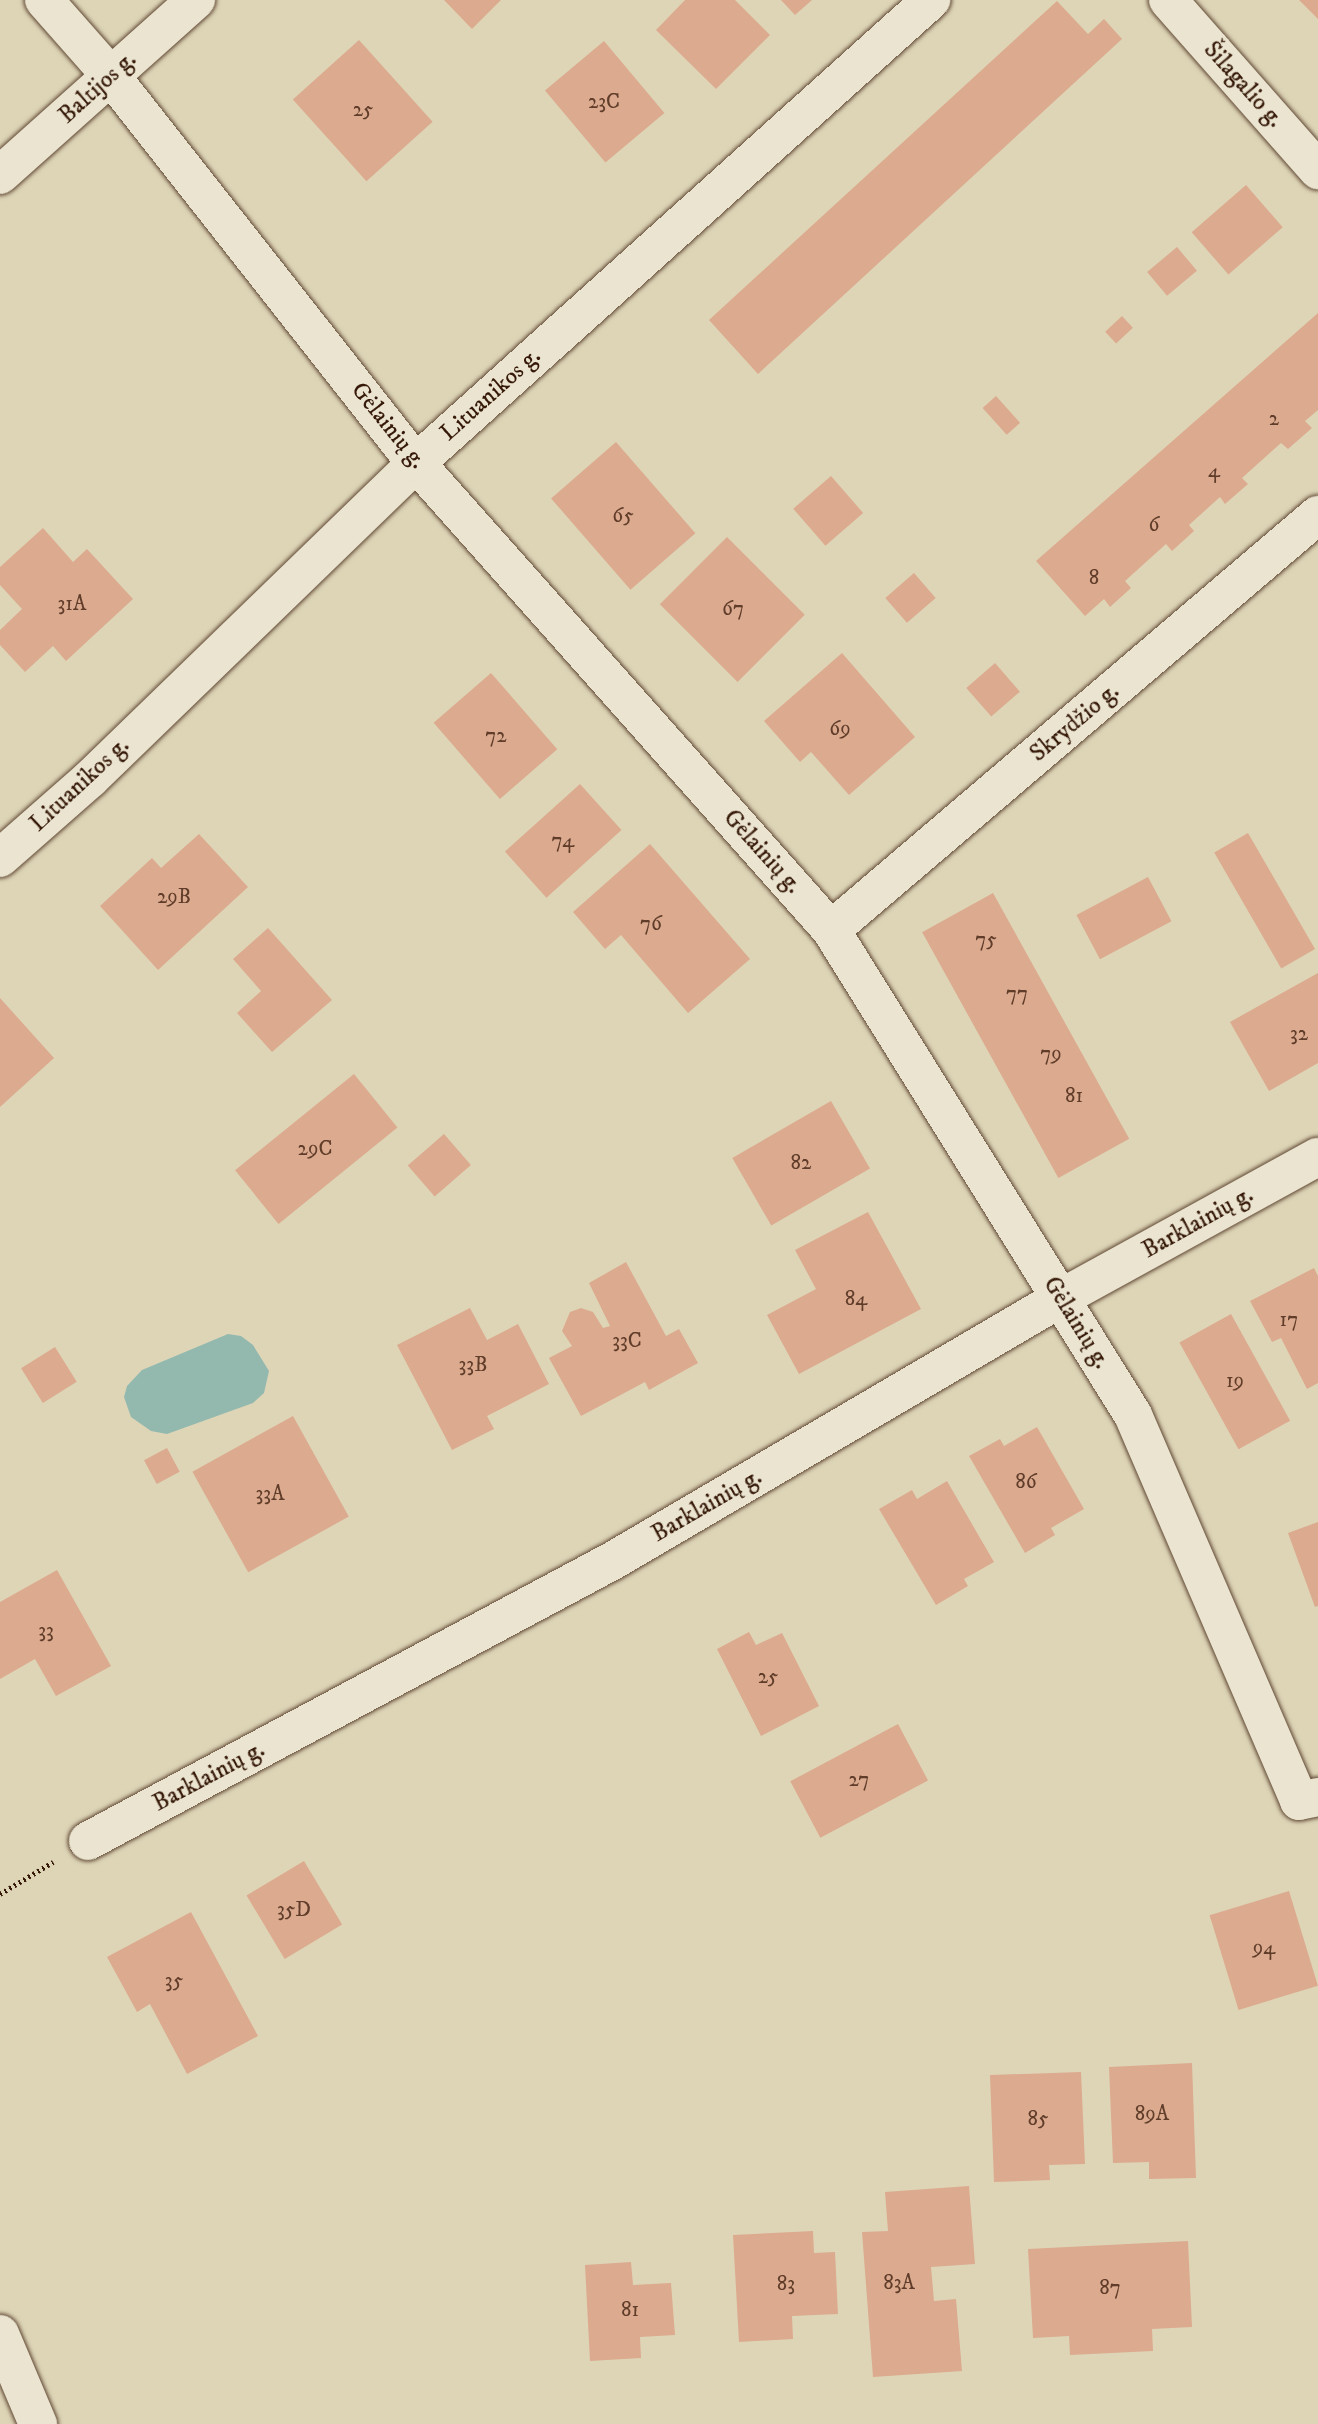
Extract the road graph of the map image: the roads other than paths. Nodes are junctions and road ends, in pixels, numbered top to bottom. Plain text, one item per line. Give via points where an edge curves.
1 (44, 0) edge
2 (196, 0) edge
3 (931, 0) edge
4 (1168, 0) edge
5 (111, 76) junction
6 (1318, 170) edge
7 (0, 175) edge
8 (416, 463) junction
9 (1318, 515) edge
10 (0, 858) edge
11 (831, 930) junction
12 (1318, 1157) edge
13 (1061, 1298) junction
14 (1318, 1797) edge
15 (88, 1842) road end
16 (0, 2333) edge
17 (38, 2424) edge

1 - 5 street, Gėlainių g.
2 - 5 street, Baltijos g.
3 - 8 street, Lituanikos g.
4 - 6 street, Šilagalio g.
5 - 7 street, Baltijos g.
5 - 8 street, Gėlainių g.
8 - 10 street, Lituanikos g. via 90,779
8 - 11 street, Gėlainių g.
9 - 11 street, Skrydžio g.
11 - 13 street, Gėlainių g.
12 - 13 street, Barklainių g.
13 - 14 street, Gėlainių g. via 1133,1415 1299,1801
13 - 15 street, Barklainių g. via 614,1560
16 - 17 street

